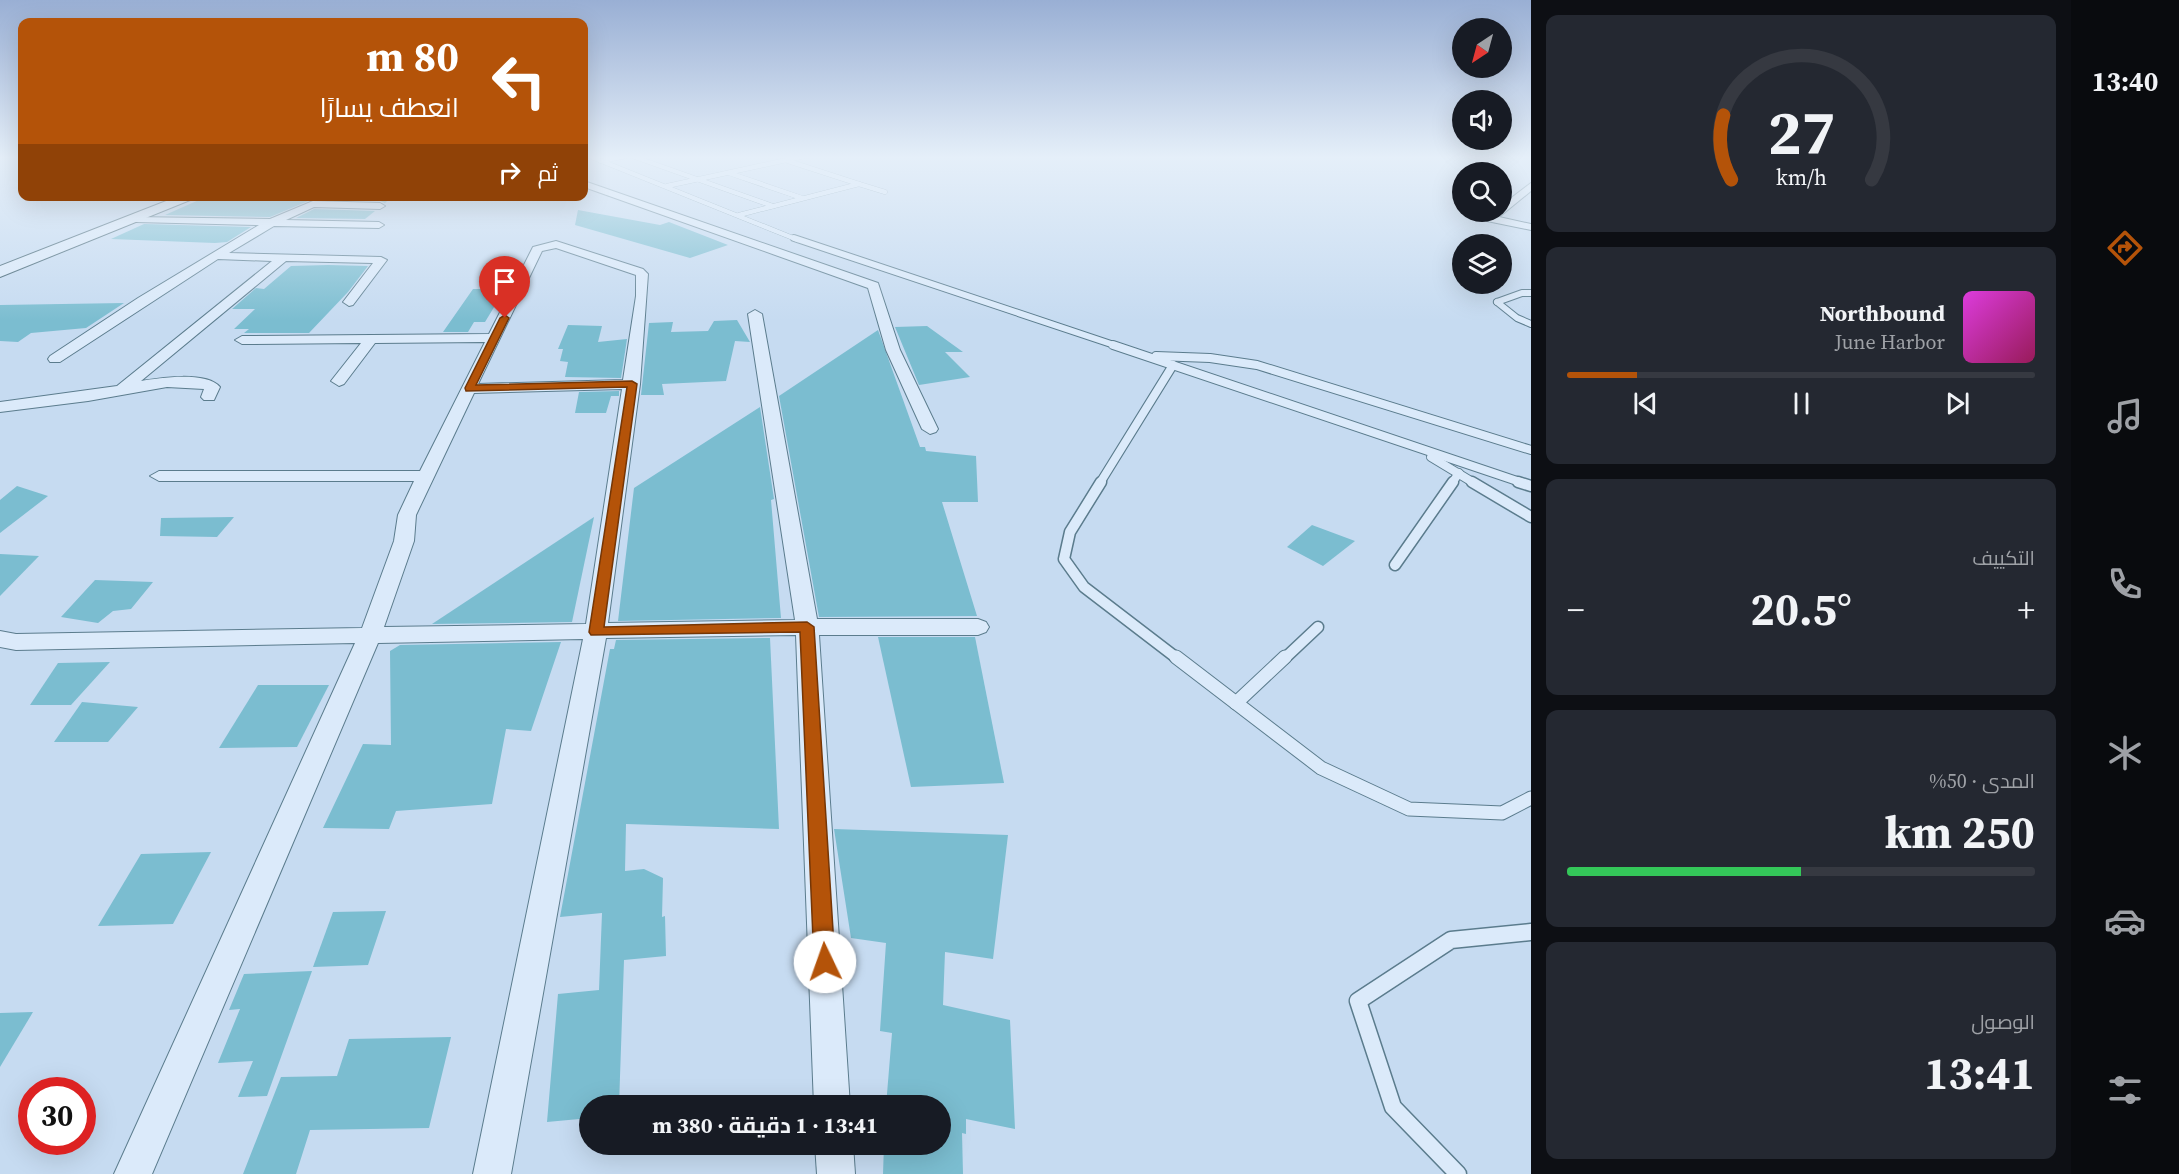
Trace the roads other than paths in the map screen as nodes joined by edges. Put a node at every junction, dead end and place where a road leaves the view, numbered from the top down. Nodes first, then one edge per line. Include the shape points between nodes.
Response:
1 (156, 211) edge
2 (298, 211) edge
3 (660, 211) edge
4 (728, 211) edge
5 (755, 211) edge
6 (739, 215) junction
7 (136, 219) junction
8 (272, 222) junction
9 (1506, 222) edge
10 (379, 225) dead end
11 (1531, 227) edge
12 (216, 256) junction
13 (284, 257) junction
14 (0, 272) edge
15 (1531, 293) edge
16 (350, 302) dead end
17 (755, 314) dead end
18 (1531, 324) edge
19 (372, 338) junction
20 (495, 338) junction
21 (242, 340) dead end
22 (1141, 355) junction
23 (55, 359) dead end
24 (1173, 365) junction
25 (339, 381) dead end
26 (632, 384) junction
27 (123, 388) junction
28 (470, 388) junction
29 (208, 397) dead end
30 (0, 407) edge
31 (930, 429) dead end
32 (1410, 445) junction
33 (1531, 450) edge
34 (1459, 472) junction
35 (159, 476) dead end
36 (426, 476) junction
37 (1531, 486) edge
38 (1531, 517) edge
39 (1395, 565) dead end
40 (807, 627) junction
41 (978, 627) dead end
42 (1318, 627) dead end
43 (596, 632) junction
44 (370, 636) junction
45 (5, 647) edge
46 (1236, 703) junction
47 (1531, 798) edge
48 (1531, 932) edge
49 (831, 1095) edge
50 (835, 1155) edge
51 (133, 1174) edge
52 (492, 1174) edge
53 (836, 1174) edge
54 (1458, 1174) edge

1 - 7 street
2 - 8 street
3 - 31 street via 874,286 894,350
4 - 6 lane
5 - 6 lane
6 - 22 lane via 762,228 823,250
7 - 8 street
7 - 14 street
8 - 10 street
8 - 12 street
9 - 11 street
12 - 13 street
12 - 23 street
13 - 16 street via 381,260
13 - 27 street
15 - 18 lane via 1497,302
17 - 40 street
19 - 20 street
19 - 21 street
19 - 25 street
20 - 26 street via 537,249 556,244 589,254 642,274
20 - 28 street
22 - 24 lane
22 - 33 lane via 1257,365
24 - 32 lane
24 - 46 lane via 1070,532 1064,559 1083,587
26 - 28 street
26 - 43 street
27 - 29 street via 202,383 212,387
27 - 30 street
28 - 36 street
32 - 34 lane
32 - 37 lane
34 - 38 lane
34 - 39 lane
35 - 36 street
36 - 44 street via 407,514 404,541
40 - 41 street
40 - 43 street
40 - 49 street
42 - 46 lane
43 - 44 street
43 - 52 street
44 - 45 street
44 - 51 street
46 - 47 lane via 1321,768 1409,809 1502,813
48 - 54 lane via 1451,940 1358,1001 1393,1107
50 - 53 street

